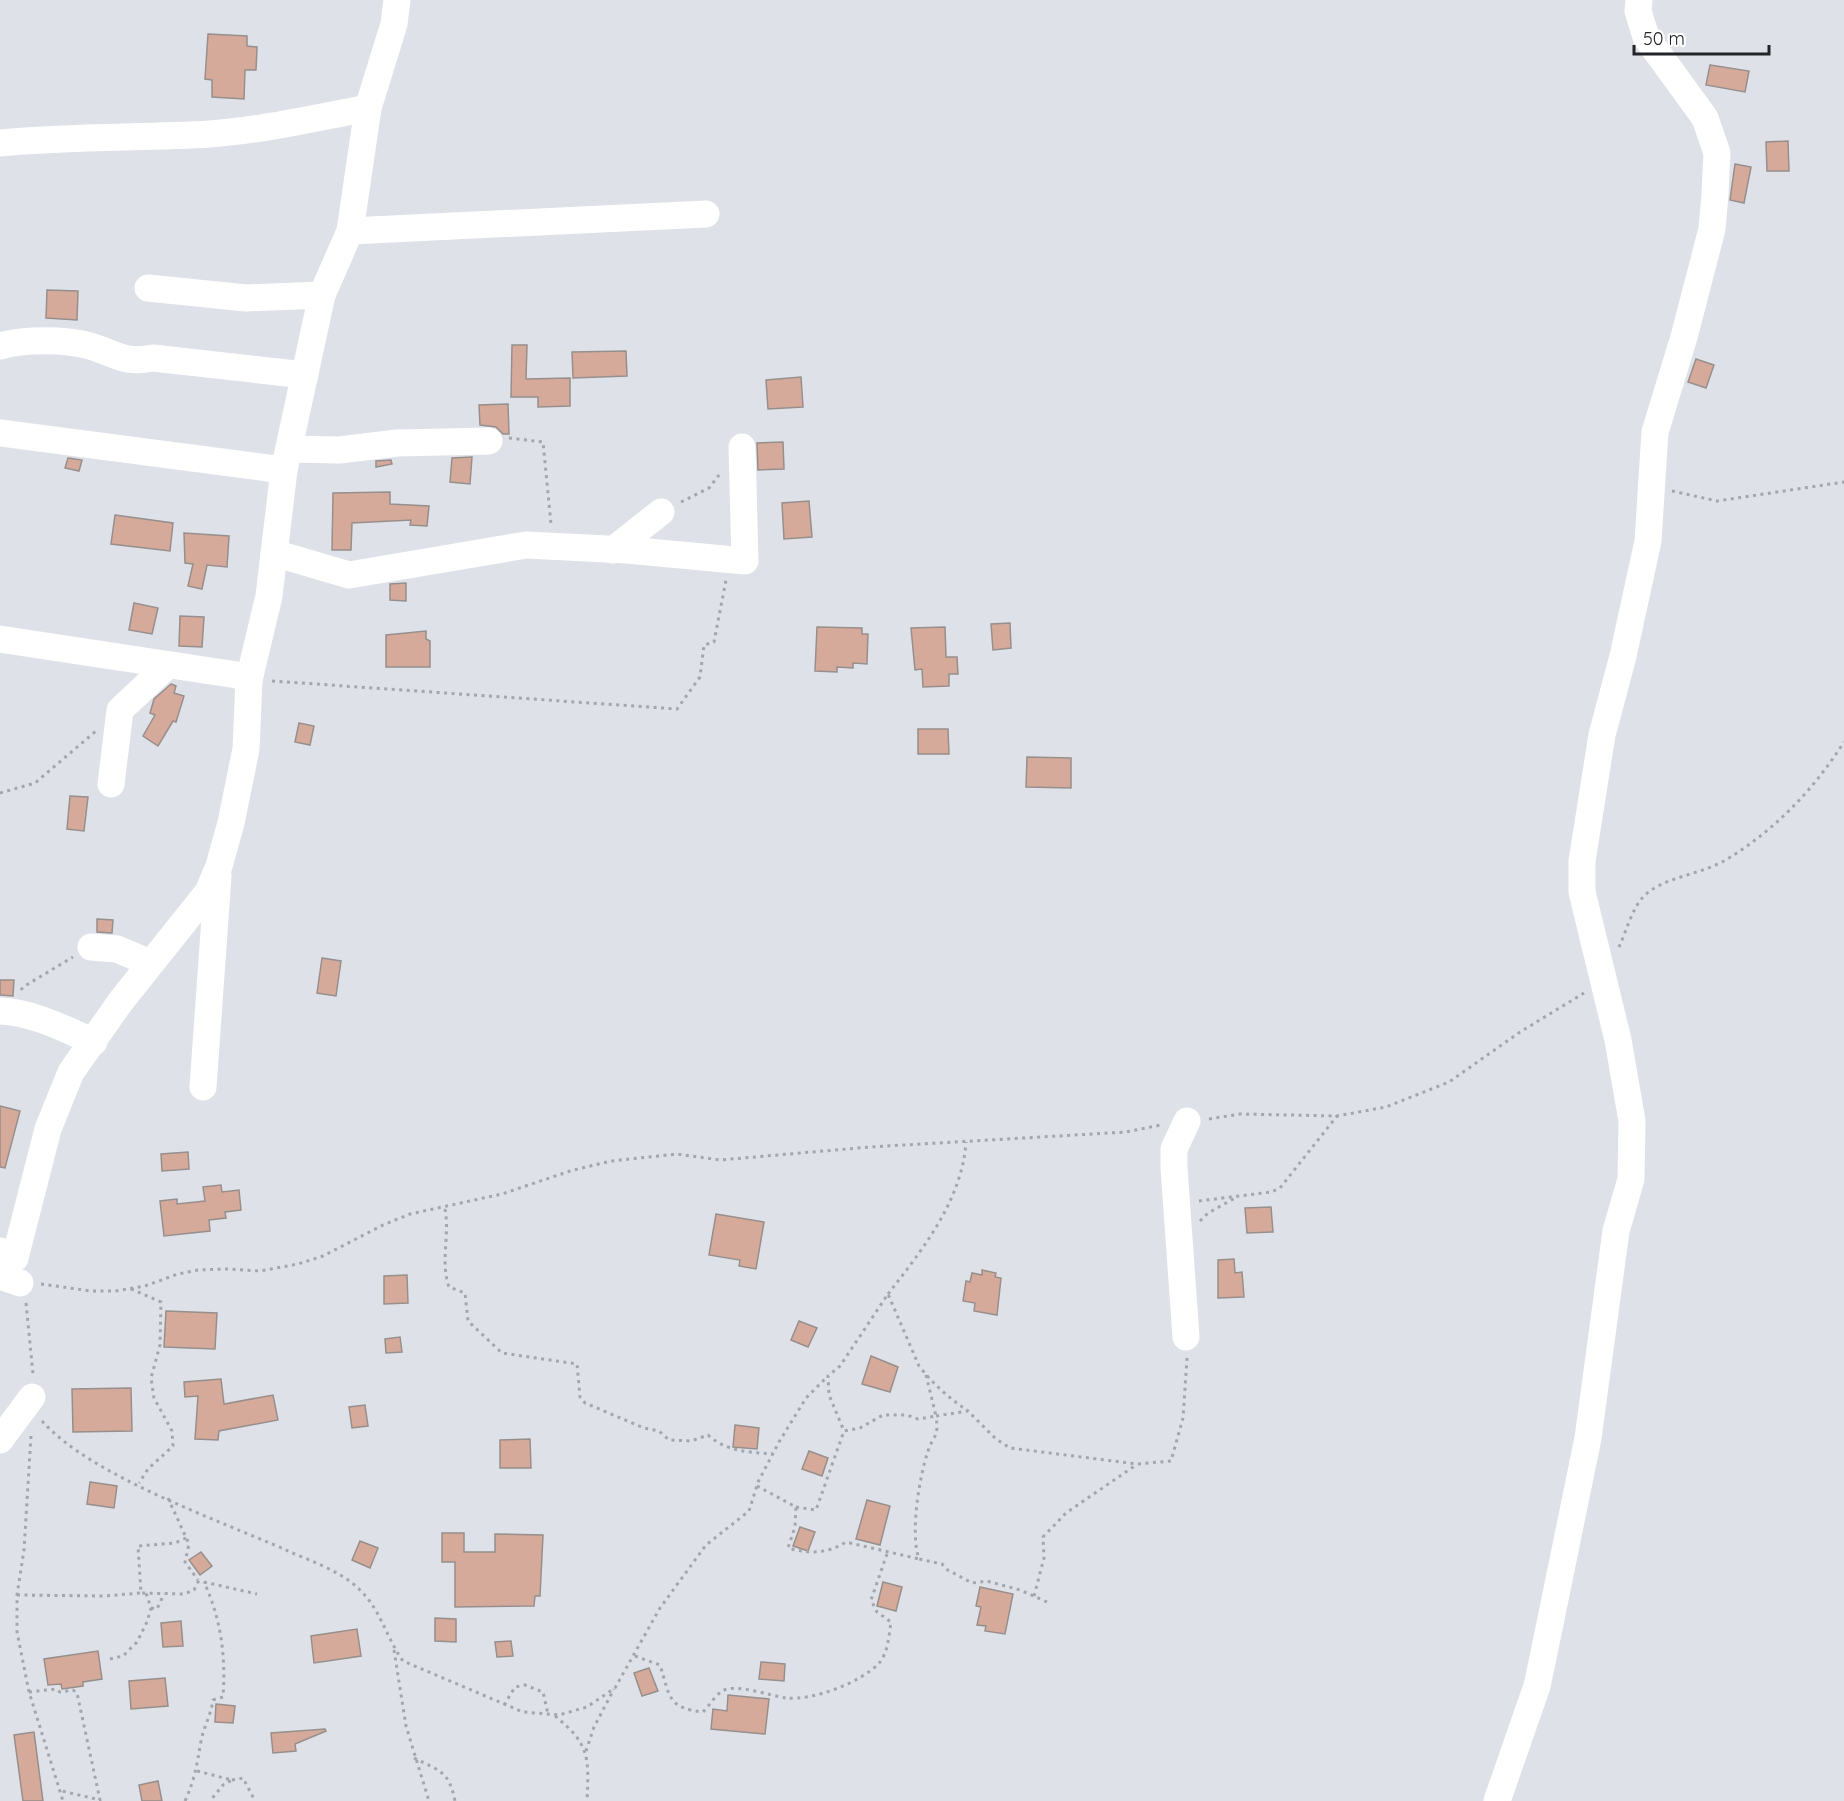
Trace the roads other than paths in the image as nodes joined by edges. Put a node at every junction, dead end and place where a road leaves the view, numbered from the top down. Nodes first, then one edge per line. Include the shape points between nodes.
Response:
1 (397, 0) edge
2 (1639, 0) edge
3 (368, 108) junction
4 (0, 143) edge
5 (706, 214) dead end
6 (350, 231) junction
7 (148, 288) dead end
8 (322, 296) junction
9 (0, 346) edge
10 (305, 375) junction
11 (0, 433) edge
12 (489, 441) road end
13 (742, 447) road end
14 (287, 460) junction
15 (661, 512) road end
16 (613, 550) junction
17 (274, 553) junction
18 (0, 639) edge
19 (168, 665) junction
20 (249, 680) junction
21 (111, 784) dead end
22 (219, 866) junction
23 (91, 947) road end
24 (150, 963) junction
25 (6, 1011) edge
26 (94, 1041) junction
27 (203, 1087) dead end
28 (1187, 1121) road end
29 (0, 1251) edge
30 (1186, 1337) road end
31 (32, 1397) road end
32 (0, 1440) edge
33 (1497, 1801) edge

1 - 3 street via 394,24
2 - 33 street via 1638,11 1646,37 1705,118 1717,153 1712,229 1655,432 1648,541 1602,735 1581,861 1582,892 1618,1040 1632,1121 1631,1179 1616,1231 1588,1438 1545,1648
3 - 4 street via 209,134
3 - 6 street
5 - 6 street
6 - 8 street
7 - 8 street via 246,298
8 - 10 street
9 - 10 street via 28,340 87,345 132,362 153,358
10 - 14 street
11 - 14 street
12 - 14 street via 397,443
13 - 16 street via 745,561
14 - 17 street
15 - 16 street
16 - 17 street via 526,545 349,575
17 - 20 street via 269,596
18 - 19 street
19 - 20 street
19 - 21 street via 120,710
20 - 22 street via 246,749
22 - 24 street via 208,892
22 - 27 street
23 - 24 street via 117,949
24 - 26 street
25 - 26 street
26 - 29 street via 71,1072 48,1129 15,1258
28 - 30 street via 1174,1149
31 - 32 street

